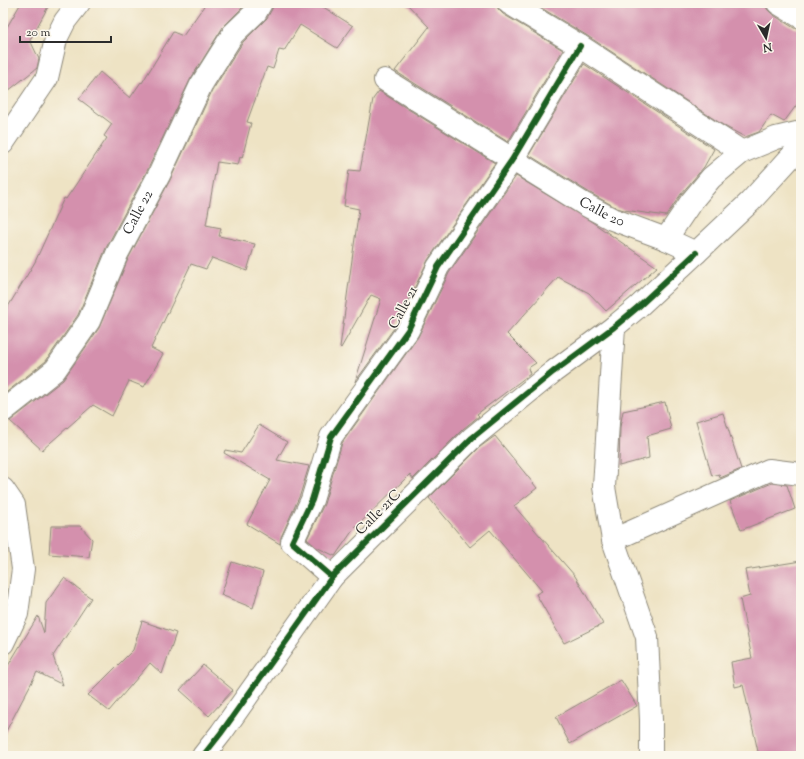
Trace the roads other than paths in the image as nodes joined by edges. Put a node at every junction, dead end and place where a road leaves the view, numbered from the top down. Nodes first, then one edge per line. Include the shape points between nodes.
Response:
1 (80, 3) edge
2 (261, 3) edge
3 (509, 3) edge
4 (778, 3) edge
5 (801, 17) edge
6 (580, 46) junction
7 (385, 80) dead end
8 (801, 132) edge
9 (3, 143) edge
10 (801, 146) edge
11 (742, 152) junction
12 (512, 160) junction
13 (666, 239) junction
14 (696, 253) junction
15 (614, 327) junction
16 (3, 412) edge
17 (801, 474) edge
18 (3, 489) edge
19 (613, 540) junction
20 (332, 577) junction
21 (3, 643) edge
22 (204, 756) edge
23 (651, 756) edge

1 - 9 street via 65,21 56,39 47,78
2 - 16 street, Calle 22 via 256,12 233,34 201,84 159,175 117,254 89,321 55,370
3 - 6 street
4 - 5 street
6 - 11 street
6 - 12 street, Calle 21
7 - 12 street, Calle 20
8 - 11 street via 776,138
10 - 14 street via 750,202
11 - 13 street via 711,178
12 - 13 street, Calle 20 via 612,219
12 - 20 street, Calle 21 via 438,267 408,330 331,437 312,500 292,542
13 - 14 street, Calle 20
14 - 15 street, Calle 21C
15 - 19 street via 604,486
15 - 20 street, Calle 21C via 553,372 472,438
17 - 19 street via 769,470
18 - 21 street via 14,504 23,570 17,614
19 - 23 street via 647,637
20 - 22 street, Calle 21C

